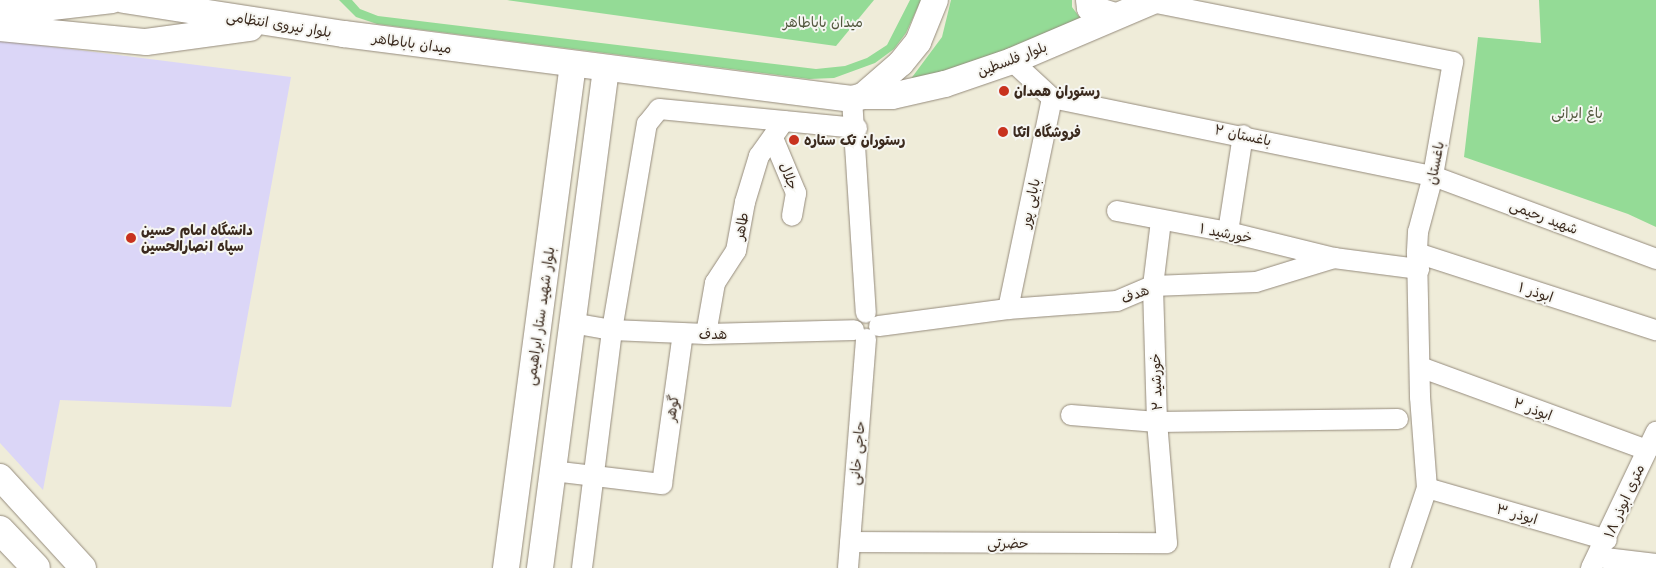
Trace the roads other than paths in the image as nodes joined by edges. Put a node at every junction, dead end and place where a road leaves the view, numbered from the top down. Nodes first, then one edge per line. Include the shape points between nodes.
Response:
1 (112, 0) edge
2 (124, 0) edge
3 (935, 0) edge
4 (1089, 0) edge
5 (1153, 1) edge
6 (0, 13) edge
7 (1114, 16) junction
8 (279, 24) junction
9 (0, 28) edge
10 (344, 34) joint
11 (1012, 62) junction
12 (573, 64) junction
13 (606, 68) junction
14 (858, 98) junction
15 (1052, 98) junction
16 (566, 114) junction
17 (599, 122) junction
18 (856, 128) junction
19 (778, 130) junction
20 (1243, 135) junction
21 (1433, 176) junction
22 (1118, 211) dead end
23 (792, 216) dead end
24 (1161, 221) junction
25 (1228, 232) junction
26 (1334, 258) junction
27 (1656, 259) edge
28 (1418, 261) junction
29 (1153, 286) junction
30 (1008, 309) junction
31 (572, 323) junction
32 (866, 327) junction
33 (612, 330) junction
34 (1656, 330) edge
35 (683, 333) junction
36 (706, 334) junction
37 (1420, 367) junction
38 (1071, 415) dead end
39 (1398, 419) dead end
40 (1157, 422) junction
41 (1651, 441) edge
42 (552, 471) junction
43 (594, 475) junction
44 (0, 477) edge
45 (1427, 488) junction
46 (0, 530) edge
47 (1607, 540) junction
48 (850, 542) junction
49 (1167, 543) joint
50 (1594, 563) edge
51 (1656, 564) edge
52 (36, 568) edge
53 (82, 568) edge
54 (506, 568) edge
55 (540, 568) edge
56 (582, 568) edge
57 (848, 568) edge
58 (1400, 568) edge

1 - 6 main road
2 - 8 main road, بلوار نیروی انتظامی
3 - 14 main road via 918,42 901,63
4 - 7 main road via 1090,8
5 - 7 main road, بلوار فلسطین
5 - 21 street, باغستان via 1453,62
7 - 11 main road, بلوار فلسطین
8 - 9 main road via 146,42
8 - 10 main road, بلوار نیروی انتظامی
10 - 12 main road, میدان باباطاهر
11 - 14 main road, بلوار فلسطین via 926,90
11 - 15 street
12 - 13 main road, میدان باباطاهر
12 - 16 main road, بلوار شهید ستار ابراهیمی
13 - 14 main road, میدان باباطاهر
13 - 17 main road
14 - 18 street, حاجی خانی
15 - 20 street, باغستان ۲
15 - 30 street, بابایی پور
16 - 17 main road via 576,106 584,106 596,113
16 - 54 main road, بلوار شهید ستار ابراهیمی
17 - 31 main road
18 - 19 street
18 - 32 street, حاجی خانی
19 - 23 street, جلال via 796,193
19 - 33 street via 659,108 647,124
19 - 36 street, طاهر via 759,156 745,202 736,251 715,283
20 - 21 street, باغستان ۲
20 - 25 street
21 - 27 street, شهید رحیمی
21 - 28 street, باغستان via 1418,232
22 - 24 street, خورشید ۱
24 - 25 street, خورشید ۱
24 - 29 street, خورشید ۲
25 - 26 street, خورشید ۱
26 - 28 street, هدف
26 - 29 street, هدف via 1256,282
28 - 34 street, ابوذر ۱
28 - 37 street, باغستان
29 - 30 street, هدف via 1117,302
29 - 40 street, خورشید ۲
30 - 32 street, هدف
31 - 33 street, هدف
31 - 42 main road
32 - 36 street, هدف
32 - 48 street, حاجی خانی
33 - 35 street, هدف
33 - 43 street
35 - 36 street, هدف
35 - 43 street, گوهر via 662,484
37 - 41 street, ابوذر ۲
37 - 45 street, باغستان
38 - 40 street
39 - 40 street
40 - 49 street, خورشید ۲
41 - 47 street, ۱۸ متری ابوذر
42 - 43 street
42 - 55 main road
43 - 56 street
44 - 53 main road
45 - 47 street, ابوذر ۳
45 - 58 street, باغستان
46 - 52 highway
47 - 50 street, ۱۸ متری ابوذر
48 - 49 street, حضرتی
48 - 57 street, حاجی خانی
50 - 51 street

